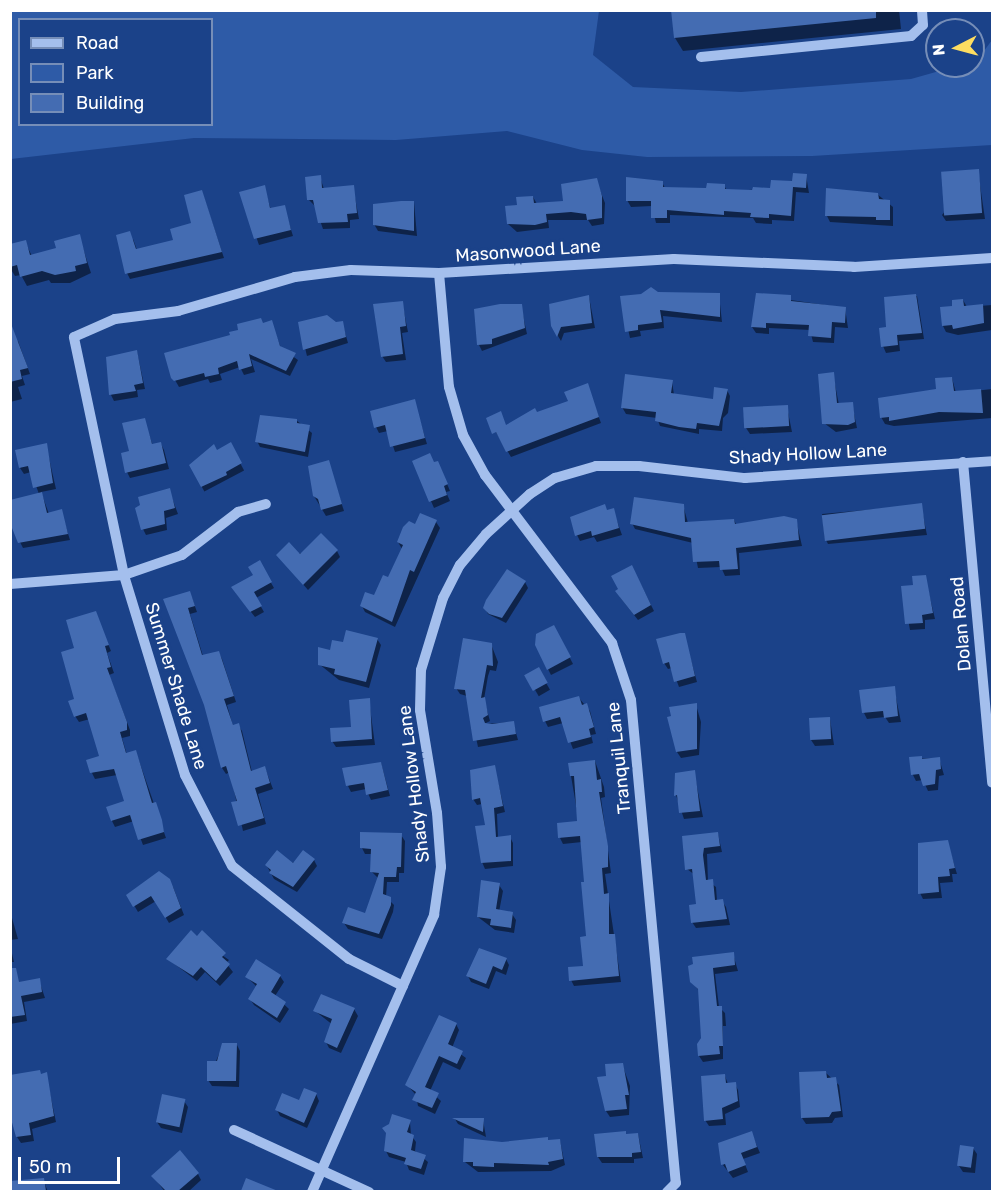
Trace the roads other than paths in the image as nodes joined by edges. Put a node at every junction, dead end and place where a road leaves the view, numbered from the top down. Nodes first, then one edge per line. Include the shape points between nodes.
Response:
1 (922, 10) edge
2 (701, 57) dead end
3 (993, 258) edge
4 (439, 273) junction
5 (74, 337) joint
6 (993, 461) edge
7 (963, 462) junction
8 (266, 504) dead end
9 (511, 512) junction
10 (124, 575) junction
11 (10, 584) edge
12 (993, 783) edge
13 (403, 986) junction
14 (234, 1130) dead end
15 (322, 1170) junction
16 (312, 1191) edge
17 (369, 1191) edge
18 (667, 1191) edge

1 - 2 street via 923,25 911,36
3 - 4 street, Masonwood Lane via 855,267 674,259
4 - 5 street, Masonwood Lane via 351,270 295,277 178,311 115,320
4 - 9 street, Tranquil Lane via 449,387 463,435
5 - 10 street, Summer Shade Lane
6 - 7 street, Shady Hollow Lane
7 - 9 street, Shady Hollow Lane via 745,478 639,466 596,466 555,478
7 - 12 street, Dolan Road
8 - 10 street via 238,512 182,555
9 - 13 street, Shady Hollow Lane via 460,565 436,615 421,670 420,710 437,813 441,867 434,915
9 - 18 street, Tranquil Lane via 612,643 631,700 676,1182
10 - 11 street
10 - 13 street, Summer Shade Lane via 185,775 232,866 349,959
13 - 15 street, Shady Hollow Lane
14 - 15 street
15 - 16 street, Shady Hollow Lane
15 - 17 street

